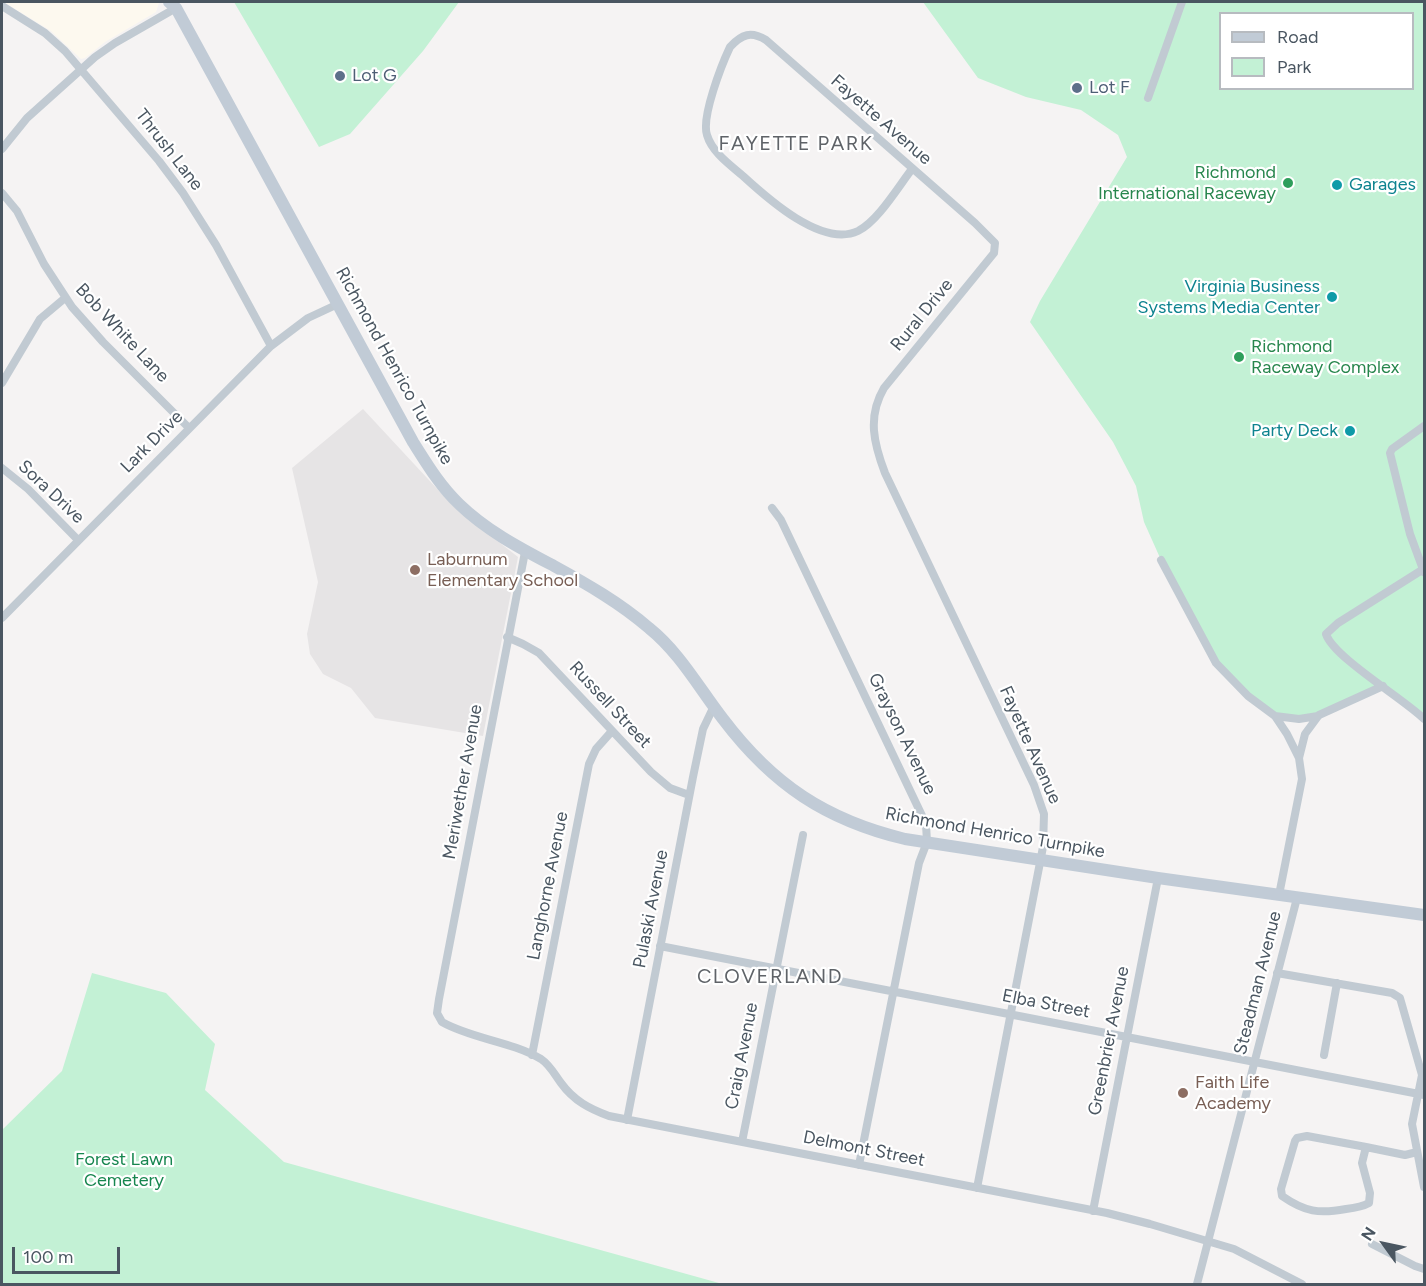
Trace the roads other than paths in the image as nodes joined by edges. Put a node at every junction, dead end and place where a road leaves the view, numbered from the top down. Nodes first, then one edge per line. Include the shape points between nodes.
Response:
1 (1182, 2) edge
2 (173, 4) edge
3 (2, 6) edge
4 (81, 69) junction
5 (1148, 98) dead end
6 (2, 149) edge
7 (912, 169) junction
8 (2, 193) edge
9 (996, 246) joint
10 (65, 298) junction
11 (338, 304) junction
12 (271, 346) junction
13 (2, 383) edge
14 (876, 405) joint
15 (1425, 426) edge
16 (189, 428) junction
17 (2, 468) edge
18 (772, 508) dead end
19 (78, 540) junction
20 (525, 552) junction
21 (1161, 560) dead end
22 (1424, 571) edge
23 (2, 618) edge
24 (507, 637) junction
25 (1383, 686) junction
26 (714, 706) junction
27 (1318, 716) junction
28 (1275, 717) junction
29 (1425, 718) edge
30 (612, 730) junction
31 (1299, 758) junction
32 (689, 795) junction
33 (803, 835) dead end
34 (927, 842) junction
35 (1040, 860) junction
36 (1158, 878) junction
37 (1279, 895) junction
38 (1297, 898) junction
39 (1425, 915) edge
40 (660, 946) junction
41 (777, 968) junction
42 (1277, 973) junction
43 (1337, 983) junction
44 (893, 991) junction
45 (1010, 1013) junction
46 (439, 1018) joint
47 (1127, 1037) junction
48 (1324, 1054) dead end
49 (532, 1055) junction
50 (1255, 1061) junction
51 (1422, 1094) edge
52 (627, 1119) junction
53 (742, 1142) junction
54 (1366, 1148) junction
55 (1417, 1152) junction
56 (859, 1165) junction
57 (1425, 1187) edge
58 (977, 1188) junction
59 (1093, 1211) junction
60 (1208, 1242) junction
61 (1372, 1244) dead end
62 (1425, 1269) edge
63 (1197, 1284) edge
64 (1302, 1284) edge

1 - 5 street
2 - 4 street
2 - 11 main road, Richmond Henrico Turnpike
3 - 4 street, Thrush Lane via 45,33
4 - 6 street via 27,118
4 - 12 street, Thrush Lane via 183,193
7 - 7 street, Fayette Avenue via 870,223 852,233 824,230 783,211 723,158 706,134 711,99 728,50 742,35 754,34 766,40
7 - 9 street, Fayette Avenue
8 - 10 street, Bob White Lane via 17,211
9 - 14 street, Rural Drive via 888,383
10 - 13 street via 40,319
10 - 16 street, Bob White Lane
11 - 12 street, Lark Drive via 308,318
11 - 20 main road, Richmond Henrico Turnpike via 434,475 472,515
12 - 16 street, Lark Drive
14 - 35 street, Fayette Avenue via 874,439 885,473 1043,809
15 - 22 street via 1390,453 1410,534
16 - 19 street, Lark Drive
17 - 19 street, Sora Drive
18 - 34 street, Grayson Avenue via 926,824
19 - 23 street, Lark Drive
20 - 24 street, Meriwether Avenue
20 - 26 main road, Richmond Henrico Turnpike via 595,590 651,629 679,658
21 - 28 street via 1216,663
22 - 25 street via 1326,634 1337,649
24 - 30 street, Russell Street via 539,653
24 - 46 street, Meriwether Avenue via 439,999
25 - 27 street
25 - 29 street
26 - 32 street, Pulaski Avenue via 703,729
26 - 34 main road, Richmond Henrico Turnpike via 763,765 817,806 864,828
27 - 28 street
27 - 31 street via 1305,734
28 - 31 street
30 - 32 street, Russell Street via 663,784
30 - 49 street, Langhorne Avenue via 589,764
31 - 37 street via 1302,779
32 - 40 street, Pulaski Avenue
33 - 41 street, Craig Avenue
34 - 35 main road, Richmond Henrico Turnpike
34 - 44 street via 919,863
35 - 36 main road, Richmond Henrico Turnpike
35 - 45 street, Fayette Avenue
36 - 37 main road, Richmond Henrico Turnpike
36 - 47 street, Greenbrier Avenue
37 - 38 main road, Richmond Henrico Turnpike
38 - 39 main road, Richmond Henrico Turnpike
38 - 42 street, Steadman Avenue
40 - 41 street, Elba Street
40 - 52 street, Pulaski Avenue
41 - 44 street, Elba Street
41 - 53 street, Craig Avenue
42 - 43 street
42 - 50 street, Steadman Avenue
43 - 48 street
43 - 51 street via 1392,993 1400,998 1422,1076
44 - 45 street, Elba Street
44 - 56 street
45 - 47 street, Elba Street
45 - 58 street, Fayette Avenue
46 - 49 street, Delmont Street via 447,1025
47 - 50 street, Elba Street
47 - 59 street, Greenbrier Avenue
49 - 52 street, Delmont Street via 546,1063 567,1091 586,1107
50 - 51 street, Elba Street
50 - 60 street, Steadman Avenue
51 - 55 street via 1412,1124
52 - 53 street, Delmont Street
53 - 56 street, Delmont Street
54 - 54 street via 1307,1136 1297,1138 1282,1196 1317,1212 1370,1203 1362,1163
54 - 55 street via 1405,1155
55 - 57 street
56 - 58 street, Delmont Street
58 - 59 street, Delmont Street
59 - 60 street, Delmont Street
60 - 63 street, Steadman Avenue
60 - 64 street, Delmont Street via 1243,1253
61 - 62 street

